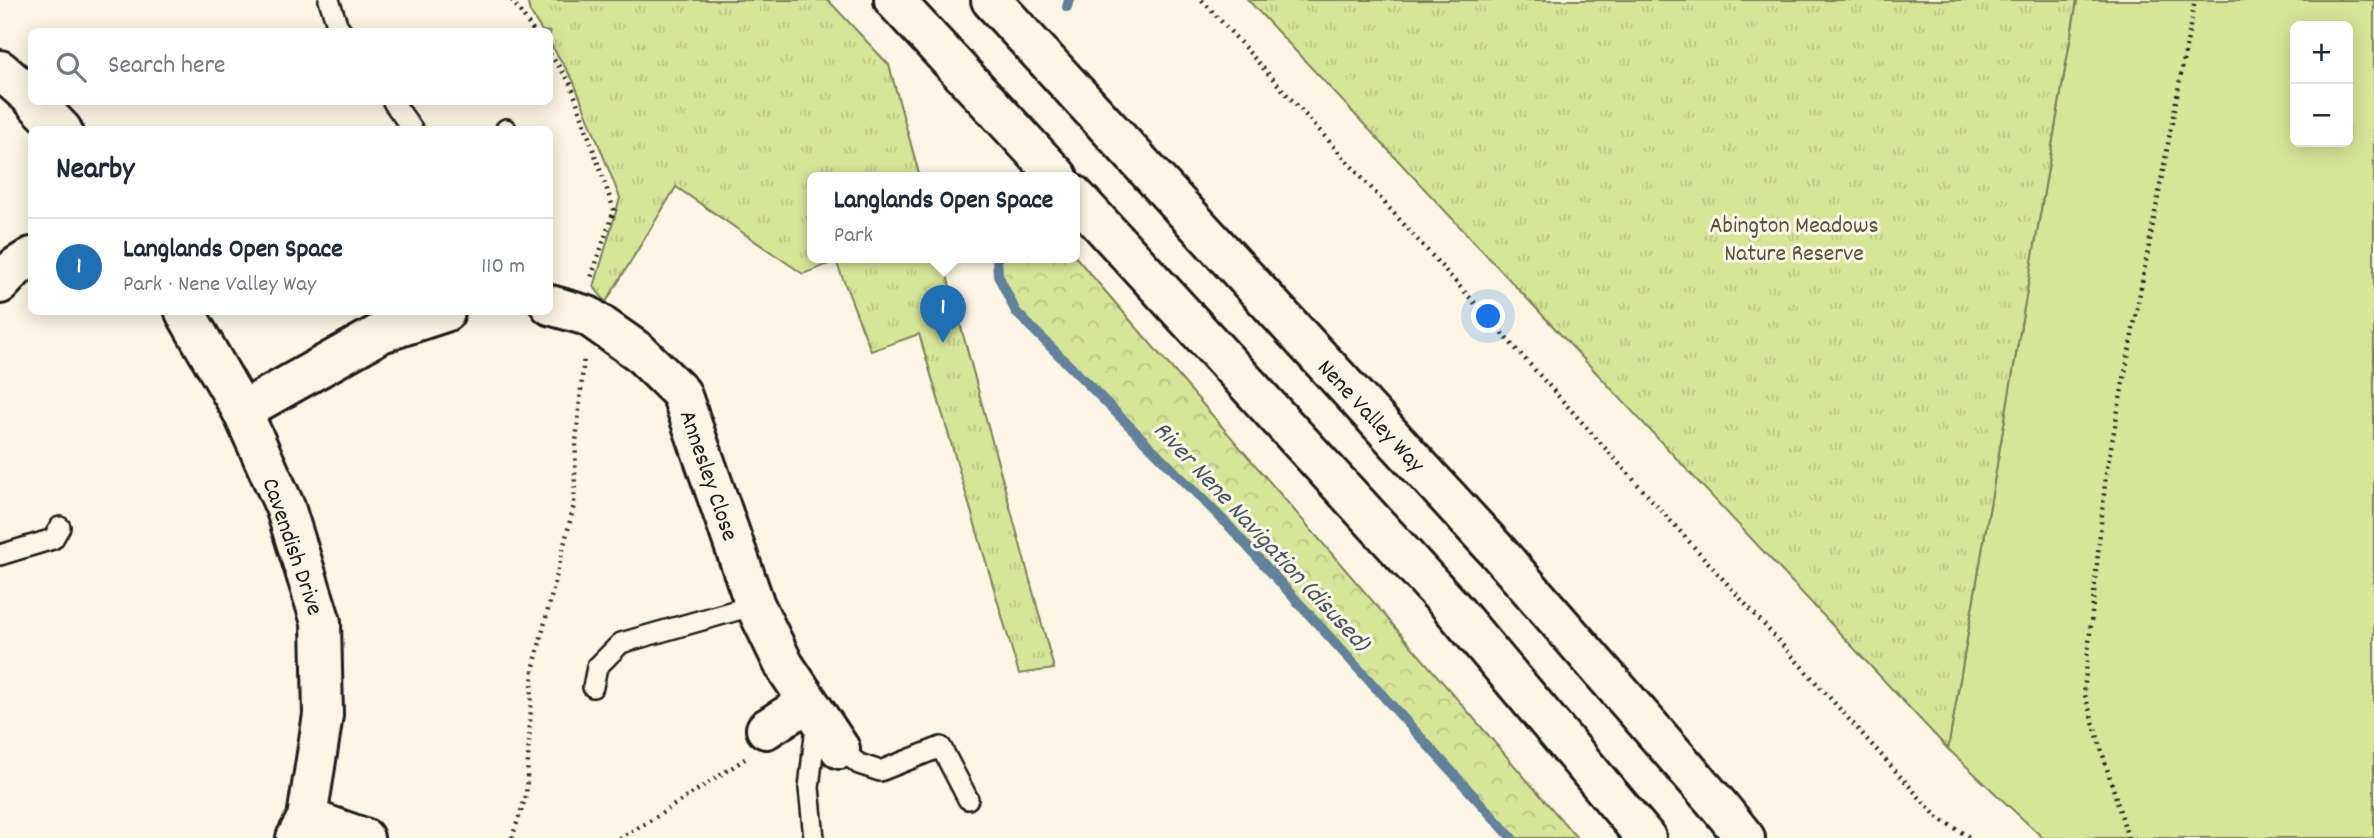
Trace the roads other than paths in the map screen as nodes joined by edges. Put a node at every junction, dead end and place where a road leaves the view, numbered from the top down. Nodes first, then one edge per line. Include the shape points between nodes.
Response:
1 (329, 0) edge
2 (894, 0) edge
3 (991, 0) edge
4 (340, 28) edge
5 (0, 70) edge
6 (28, 95) edge
7 (38, 105) edge
8 (395, 105) edge
9 (58, 126) edge
10 (410, 126) edge
11 (1053, 172) edge
12 (1080, 202) edge
13 (28, 260) edge
14 (0, 284) edge
15 (553, 307) edge
16 (188, 315) edge
17 (436, 315) edge
18 (242, 411) junction
19 (60, 527) dead end
20 (0, 555) edge
21 (755, 605) junction
22 (593, 687) dead end
23 (813, 708) junction
24 (766, 729) road end
25 (840, 749) joint
26 (968, 799) dead end
27 (302, 828) edge
28 (364, 838) edge
29 (814, 838) edge
30 (1646, 838) edge
31 (1745, 838) edge

1 - 4 lane
2 - 11 main road
3 - 31 main road, Nene Valley Way via 1497,551
5 - 6 main road
7 - 9 main road
8 - 10 lane
12 - 30 main road via 1450,605
13 - 14 main road
15 - 21 main road, Annesley Close via 588,316 639,352 681,393
16 - 18 main road, Cavendish Drive
17 - 18 main road via 381,333
18 - 27 main road, Cavendish Drive via 285,507 321,622 323,715
19 - 20 lane via 53,539
21 - 22 lane via 621,643 597,667
21 - 23 main road, Annesley Close via 784,666
23 - 24 main road
23 - 25 main road, Annesley Close
23 - 29 lane via 808,788
25 - 26 lane via 859,764 880,771 941,747
27 - 28 main road

